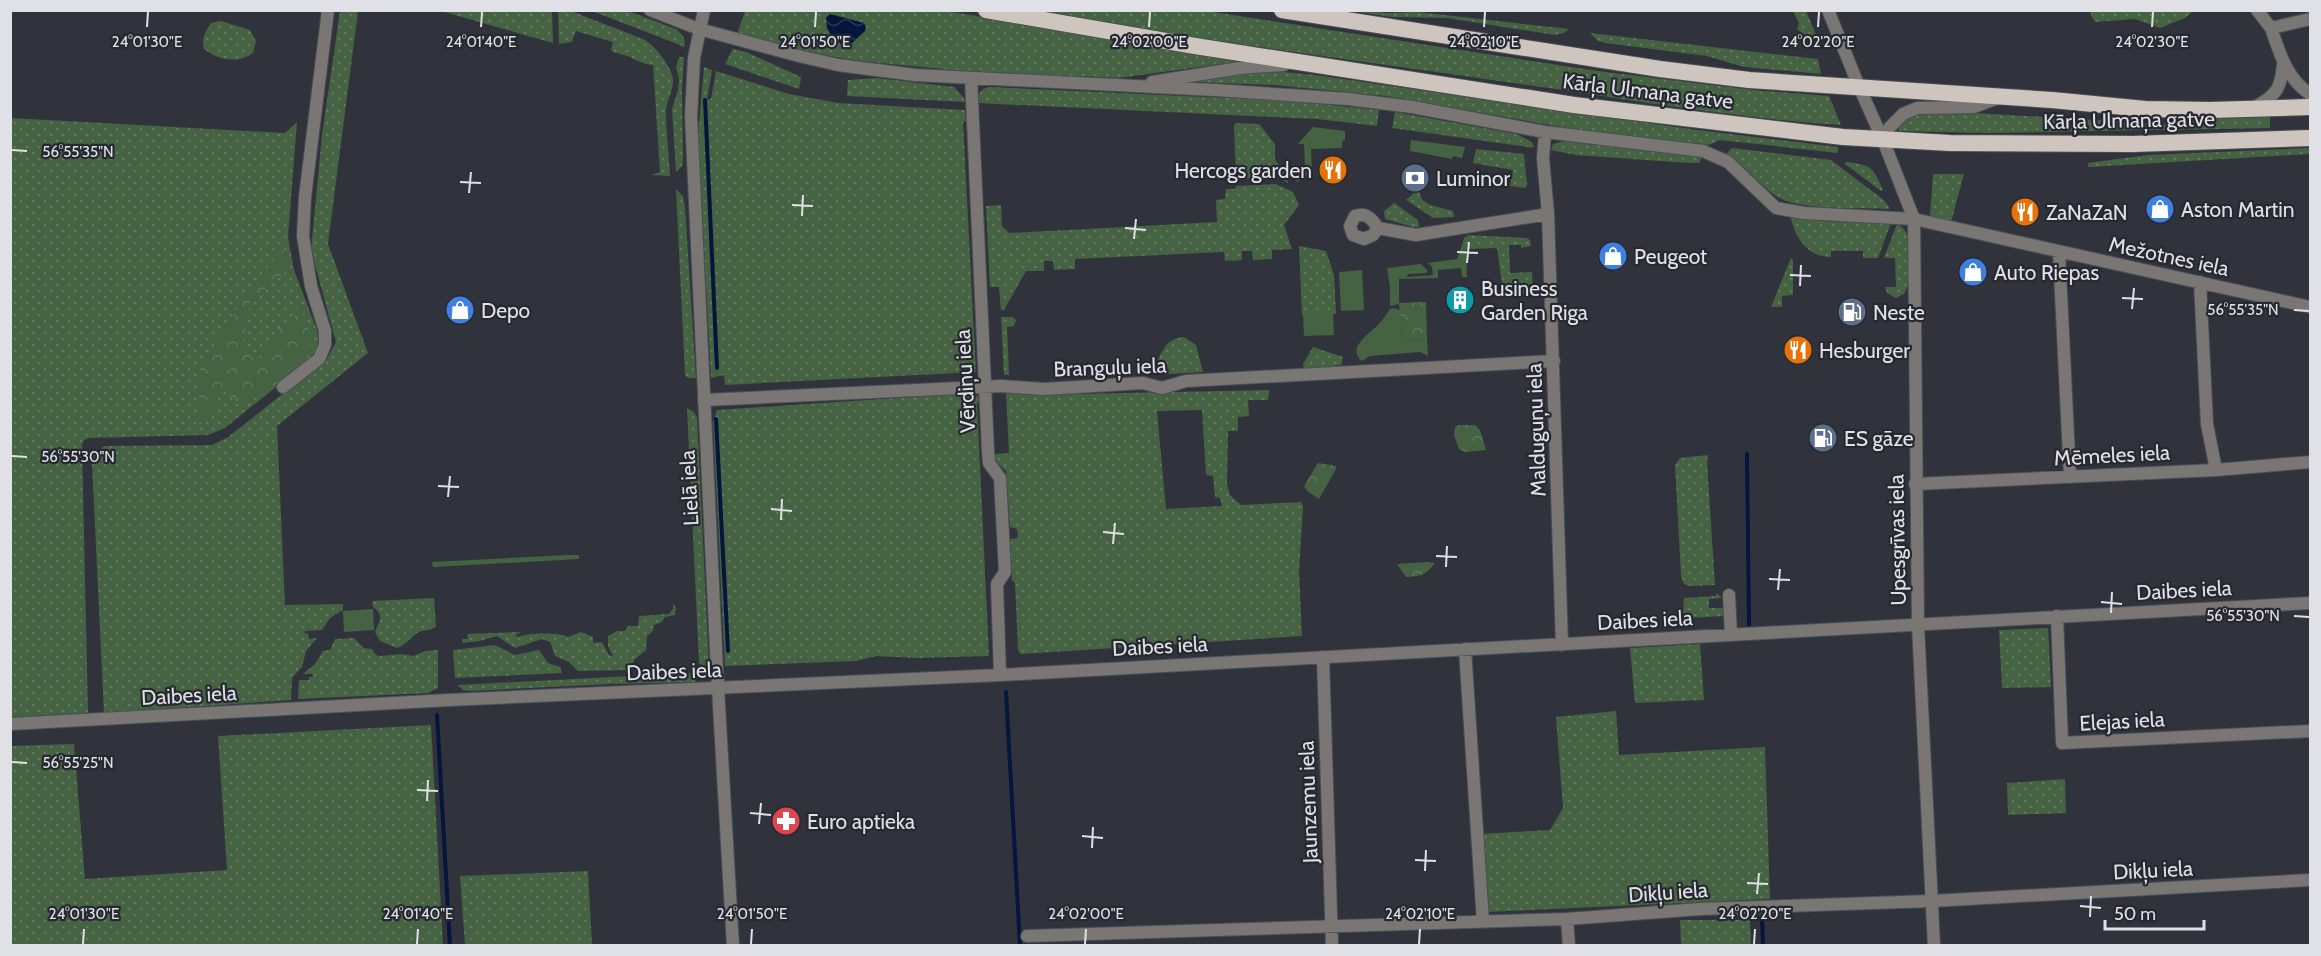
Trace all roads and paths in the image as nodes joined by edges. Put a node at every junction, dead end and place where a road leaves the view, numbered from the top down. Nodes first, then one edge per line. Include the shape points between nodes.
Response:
1 (328, 10) edge
2 (650, 10) edge
3 (704, 10) edge
4 (986, 10) edge
5 (1282, 10) edge
6 (1828, 10) edge
7 (2257, 10) edge
8 (2310, 19) edge
9 (2271, 28) junction
10 (699, 29) junction
11 (1305, 63) junction
12 (2283, 64) junction
13 (971, 78) junction
14 (1125, 86) junction
15 (1860, 89) junction
16 (2310, 94) edge
17 (2000, 98) junction
18 (2310, 107) edge
19 (2252, 109) junction
20 (1545, 132) junction
21 (2310, 138) edge
22 (1884, 140) junction
23 (1548, 214) junction
24 (1914, 219) junction
25 (1378, 228) dead end
26 (2059, 252) junction
27 (2200, 282) junction
28 (2310, 307) edge
29 (1554, 361) junction
30 (283, 387) dead end
31 (985, 387) junction
32 (704, 400) junction
33 (2310, 462) edge
34 (2216, 470) junction
35 (2070, 477) junction
36 (1915, 483) junction
37 (1729, 595) dead end
38 (2310, 603) edge
39 (2057, 616) junction
40 (1918, 625) junction
41 (1731, 635) junction
42 (1562, 645) junction
43 (1465, 649) junction
44 (1323, 657) junction
45 (1000, 675) junction
46 (718, 688) junction
47 (10, 724) edge
48 (2310, 731) edge
49 (2310, 880) edge
50 (1932, 902) junction
51 (1568, 919) junction
52 (1483, 922) junction
53 (1330, 925) junction
54 (1027, 936) dead end
55 (733, 945) edge
56 (1332, 945) edge
57 (1569, 945) edge
58 (1934, 945) edge

1 - 30 street via 303,236 310,286 325,331 325,345 319,359
2 - 10 street
3 - 10 street, Lielā iela
4 - 11 highway, Kārļa Ulmaņa gatve
5 - 15 highway, Kārļa Ulmaņa gatve via 1660,69
6 - 15 street, Upesgrīvas iela
7 - 9 street
8 - 9 street
9 - 12 street
10 - 13 street via 838,64
10 - 32 street, Lielā iela via 691,80 691,116
11 - 14 street via 1240,68
11 - 22 highway, Kārļa Ulmaņa gatve via 1574,105
12 - 16 street
12 - 19 street via 2275,93
13 - 14 street
13 - 31 street, Vērdiņu iela
14 - 20 street, Mežotnes iela via 1348,99
15 - 17 highway, Kārļa Ulmaņa gatve
15 - 22 street, Upesgrīvas iela
17 - 19 highway, Kārļa Ulmaņa gatve via 2145,109
17 - 22 street via 1974,107 1917,108 1902,114
18 - 19 highway, Kārļa Ulmaņa gatve
20 - 23 street, Malduguņu iela
20 - 24 street, Mežotnes iela via 1712,153 1728,162 1776,208
21 - 22 highway, Kārļa Ulmaņa gatve via 2133,144
22 - 24 street, Upesgrīvas iela
23 - 25 street via 1416,235
23 - 29 street, Malduguņu iela
24 - 26 street, Mežotnes iela
24 - 36 street, Upesgrīvas iela
26 - 27 street, Mežotnes iela
26 - 35 street
27 - 28 street, Mežotnes iela
27 - 34 street via 2207,424
29 - 31 street, Branguļu iela via 1186,381 1162,388 1143,383 1044,389
29 - 42 street, Malduguņu iela
31 - 32 street, Branguļu iela
31 - 45 street, Vērdiņu iela via 989,463 1000,478 1004,552 1005,572 997,584
32 - 46 street, Lielā iela
33 - 34 street, Mēmeles iela
34 - 35 street, Mēmeles iela
35 - 36 street, Mēmeles iela
36 - 40 street, Upesgrīvas iela
37 - 41 street
38 - 39 street, Daibes iela
39 - 40 street, Daibes iela
39 - 48 street, Elejas iela via 2062,743
40 - 41 street, Daibes iela
40 - 50 street, Upesgrīvas iela
41 - 42 street, Daibes iela
42 - 43 street, Daibes iela
43 - 44 street, Daibes iela
43 - 52 street
44 - 45 street, Daibes iela
44 - 53 street, Jaunzemu iela
45 - 46 street, Daibes iela
46 - 47 street, Daibes iela
46 - 55 street, Lielā iela
49 - 50 street, Dikļu iela
50 - 51 street, Dikļu iela via 1700,909
50 - 58 street, Upesgrīvas iela
51 - 52 street, Dikļu iela
51 - 57 street
52 - 53 street, Dikļu iela
53 - 54 street, Dikļu iela
53 - 56 street, Jaunzemu iela

